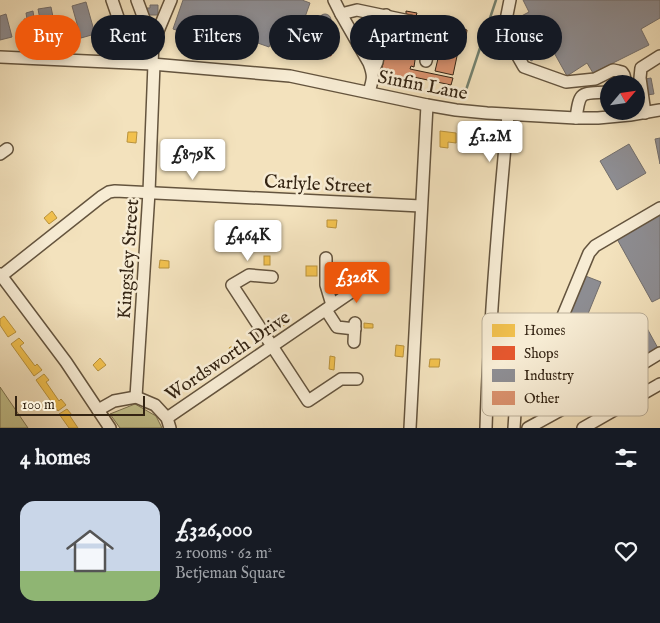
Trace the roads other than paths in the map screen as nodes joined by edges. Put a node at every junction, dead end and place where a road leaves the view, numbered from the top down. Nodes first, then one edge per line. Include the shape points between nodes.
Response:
1 (112, 0) edge
2 (137, 0) edge
3 (171, 0) edge
4 (334, 0) edge
5 (510, 0) edge
6 (341, 14) junction
7 (118, 15) edge
8 (143, 15) edge
9 (165, 15) edge
10 (386, 15) edge
11 (660, 56) edge
12 (0, 57) edge
13 (153, 60) edge
14 (377, 60) edge
15 (153, 64) junction
16 (373, 71) junction
17 (603, 75) edge
18 (624, 75) edge
19 (640, 75) edge
20 (600, 76) edge
21 (369, 92) junction
22 (600, 93) edge
23 (427, 105) junction
24 (660, 110) edge
25 (645, 113) edge
26 (508, 115) junction
27 (576, 118) junction
28 (600, 118) edge
29 (149, 192) junction
30 (421, 206) junction
31 (660, 208) edge
32 (326, 258) dead end
33 (0, 276) edge
34 (272, 277) dead end
35 (366, 282) dead end
36 (329, 307) junction
37 (492, 313) edge
38 (564, 313) edge
39 (354, 342) dead end
40 (272, 346) junction
41 (660, 353) edge
42 (648, 360) edge
43 (357, 379) dead end
44 (660, 384) edge
45 (648, 391) edge
46 (136, 397) junction
47 (98, 410) junction
48 (550, 416) edge
49 (604, 416) edge
50 (168, 423) edge
51 (110, 428) edge
52 (410, 428) edge
53 (528, 428) edge
54 (583, 428) edge

1 - 7 street
2 - 8 street
3 - 9 street
4 - 6 street
5 - 20 street via 504,30 524,67 566,82
6 - 10 street via 358,10
6 - 16 street
11 - 19 street via 641,68
12 - 15 street, Sinfin Lane
13 - 15 street, Kingsley Street
14 - 16 street
15 - 21 street, Sinfin Lane via 290,76
15 - 29 street, Kingsley Street
16 - 21 street
17 - 18 street via 613,70
21 - 23 street, Sinfin Lane
22 - 27 street via 580,98
23 - 26 street, Sinfin Lane
23 - 30 street
24 - 25 street, Sinfin Lane
26 - 27 street, Sinfin Lane
26 - 37 street
27 - 28 street, Sinfin Lane
29 - 30 street, Carlyle Street
29 - 33 street, Carlyle Street via 109,192
29 - 46 street, Kingsley Street
30 - 52 street
31 - 38 street via 588,253
32 - 36 street
33 - 47 street via 66,362
34 - 40 street via 249,275 232,285
35 - 36 street, Wordsworth Drive
36 - 39 street via 337,327 355,325
36 - 40 street, Wordsworth Drive
40 - 43 street via 308,401 341,379
40 - 50 street, Wordsworth Drive
41 - 42 street
44 - 45 street
46 - 47 street via 114,401
46 - 50 street via 155,405
47 - 51 street
48 - 53 street
49 - 54 street

